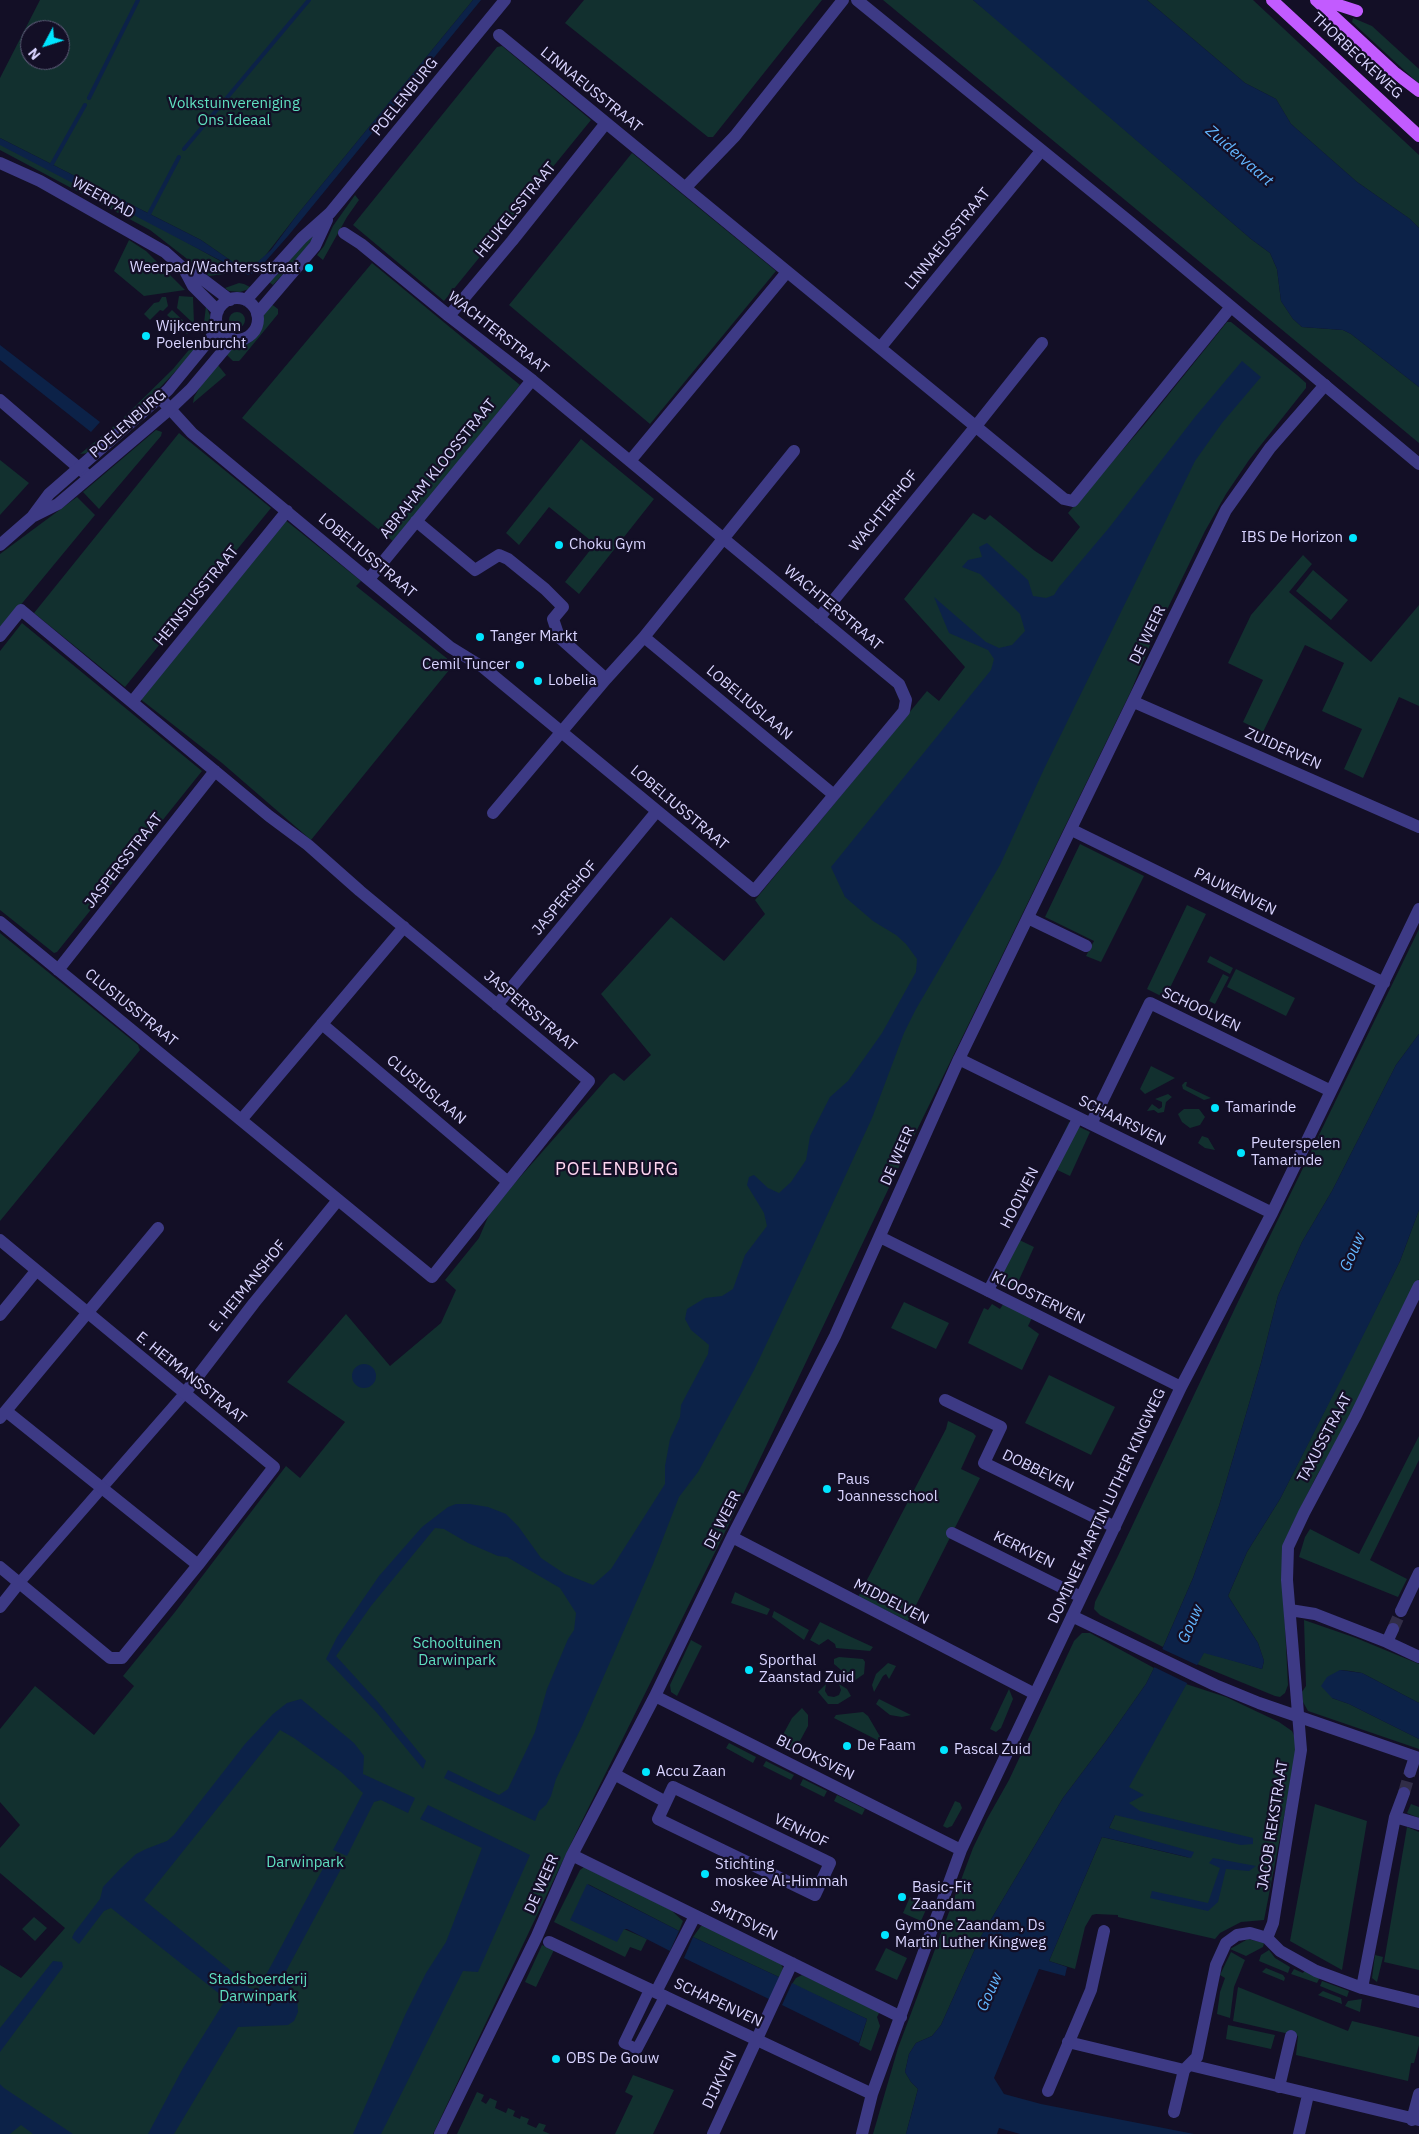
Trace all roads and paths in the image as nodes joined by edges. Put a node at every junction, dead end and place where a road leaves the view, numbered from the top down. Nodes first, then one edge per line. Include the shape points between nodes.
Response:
1 (505, 0) edge
2 (843, 0) edge
3 (857, 0) edge
4 (1272, 0) edge
5 (1316, 0) edge
6 (1323, 0) edge
7 (1357, 11) dead end
8 (499, 35) dead end
9 (1419, 92) edge
10 (606, 123) junction
11 (1419, 136) edge
12 (1041, 151) junction
13 (0, 163) edge
14 (685, 188) junction
15 (330, 213) junction
16 (344, 234) dead end
17 (184, 269) junction
18 (787, 272) junction
19 (230, 300) junction
20 (246, 300) junction
21 (1230, 308) junction
22 (218, 311) junction
23 (258, 314) junction
24 (449, 316) junction
25 (219, 328) junction
26 (233, 339) junction
27 (1042, 343) dead end
28 (880, 348) junction
29 (532, 380) junction
30 (1324, 384) junction
31 (160, 398) junction
32 (0, 400) edge
33 (170, 409) junction
34 (976, 426) junction
35 (794, 451) dead end
36 (630, 461) junction
37 (1419, 464) edge
38 (80, 467) junction
39 (91, 478) junction
40 (287, 511) junction
41 (32, 517) junction
42 (416, 521) junction
43 (724, 539) junction
44 (0, 545) edge
45 (369, 578) junction
46 (818, 618) junction
47 (0, 636) edge
48 (644, 637) junction
49 (606, 679) junction
50 (132, 702) junction
51 (1134, 702) junction
52 (561, 732) junction
53 (215, 771) junction
54 (834, 794) junction
55 (657, 811) junction
56 (493, 814) dead end
57 (1419, 827) edge
58 (1072, 830) junction
59 (1419, 909) edge
60 (1028, 918) junction
61 (0, 922) edge
62 (404, 927) junction
63 (1086, 946) dead end
64 (58, 970) junction
65 (1384, 983) junction
66 (497, 1005) junction
67 (322, 1024) junction
68 (959, 1059) junction
69 (1331, 1091) junction
70 (1078, 1118) junction
71 (241, 1120) junction
72 (1091, 1124) junction
73 (508, 1182) junction
74 (338, 1200) junction
75 (1272, 1212) junction
76 (158, 1228) dead end
77 (880, 1237) junction
78 (0, 1240) edge
79 (36, 1271) junction
80 (1418, 1289) edge
81 (988, 1291) junction
82 (87, 1312) junction
83 (0, 1315) edge
84 (1181, 1387) junction
85 (185, 1394) junction
86 (945, 1400) dead end
87 (3, 1415) edge
88 (101, 1487) junction
89 (1115, 1527) junction
90 (952, 1533) dead end
91 (732, 1537) junction
92 (198, 1565) junction
93 (0, 1566) edge
94 (1419, 1573) edge
95 (19, 1583) junction
96 (1081, 1597) junction
97 (0, 1607) edge
98 (1290, 1610) junction
99 (1401, 1611) tunnel mouth
100 (1072, 1616) junction
101 (1393, 1629) tunnel mouth
102 (1387, 1642) junction
103 (1419, 1657) edge
104 (1035, 1694) junction
105 (654, 1696) junction
106 (1300, 1716) junction
107 (1417, 1758) edge
108 (1410, 1772) tunnel mouth
109 (614, 1774) junction
110 (1404, 1793) tunnel mouth
111 (666, 1802) junction
112 (1395, 1817) junction
113 (1419, 1824) edge
114 (961, 1850) junction
115 (572, 1855) junction
116 (695, 1916) junction
117 (1104, 1931) dead end
118 (1267, 1938) junction
119 (549, 1942) dead end
120 (792, 1964) junction
121 (1362, 1988) junction
122 (657, 1993) junction
123 (1419, 2002) edge
124 (901, 2017) junction
125 (1291, 2036) dead end
126 (756, 2040) junction
127 (1068, 2042) junction
128 (1187, 2067) junction
129 (1279, 2088) junction
130 (1048, 2091) dead end
131 (872, 2094) junction
132 (1419, 2094) edge
133 (1308, 2095) junction
134 (1174, 2112) dead end
135 (1416, 2120) edge
136 (440, 2134) edge
137 (713, 2134) edge
138 (862, 2134) edge
139 (1298, 2134) edge

1 - 15 street, POELENBURG
2 - 14 street via 735,136
3 - 12 street
4 - 11 main road, THORBECKEWEG
5 - 9 main road, THORBECKEWEG
6 - 7 main road
8 - 10 street, LINNAEUSSTRAAT
10 - 14 street, LINNAEUSSTRAAT
10 - 24 street, HEUKELSSTRAAT
12 - 21 street
12 - 28 street, LINNAEUSSTRAAT
13 - 17 street, WEERPAD via 40,181 164,252
14 - 18 street, LINNAEUSSTRAAT
15 - 20 street, POELENBURG via 302,238
15 - 23 street, POELENBURG via 315,246
16 - 24 street, WACHTERSTRAAT via 362,244
17 - 19 street, WEERPAD
17 - 22 street, WEERPAD via 193,286
18 - 28 street, LINNAEUSSTRAAT
18 - 36 street
19 - 20 street
19 - 22 street
20 - 23 street
21 - 30 street
21 - 34 street via 1073,501 1064,499
22 - 25 street
23 - 26 street via 252,334
24 - 29 street, WACHTERSTRAAT
25 - 26 street
25 - 31 street, POELENBURG
26 - 33 street, POELENBURG
27 - 34 street
28 - 34 street, LINNAEUSSTRAAT
29 - 36 street, WACHTERSTRAAT
29 - 42 street, ABRAHAM KLOOSSTRAAT
30 - 37 street
30 - 51 street, DE WEER via 1270,448 1226,510
31 - 33 street, LOBELIUSSTRAAT
31 - 38 street, POELENBURG
32 - 38 street
33 - 39 street, POELENBURG
33 - 40 street, LOBELIUSSTRAAT via 192,433
34 - 46 street, WACHTERHOF
35 - 43 street
36 - 43 street, WACHTERSTRAAT
38 - 39 street
38 - 41 street, POELENBURG via 49,494
39 - 41 street, POELENBURG via 58,504
40 - 45 street, LOBELIUSSTRAAT
40 - 50 street, HEINSIUSSTRAAT
41 - 44 street, POELENBURG
42 - 45 street, ABRAHAM KLOOSSTRAAT
42 - 49 street via 474,570 499,555 545,589 563,607 553,619 559,637
43 - 46 street, WACHTERSTRAAT
43 - 48 street
45 - 52 street, LOBELIUSSTRAAT via 450,647 484,668
46 - 54 street, WACHTERSTRAAT via 899,684 906,700 904,711
47 - 50 street, JASPERSSTRAAT via 21,610
48 - 49 street
48 - 54 street, LOBELIUSLAAN
49 - 52 street
50 - 53 street, JASPERSSTRAAT
51 - 57 street, ZUIDERVEN
51 - 58 street, DE WEER
52 - 55 street, LOBELIUSSTRAAT
52 - 56 street
53 - 62 street, JASPERSSTRAAT
53 - 64 street, JASPERSSTRAAT
54 - 55 street, LOBELIUSSTRAAT via 754,891
55 - 66 street, JASPERSHOF
58 - 60 street, DE WEER
58 - 65 street, PAUWENVEN
59 - 65 street, DOMINEE MARTIN LUTHER KINGWEG
60 - 63 street
60 - 68 street, DE WEER
61 - 64 street, CLUSIUSSTRAAT
62 - 66 street, JASPERSSTRAAT
62 - 67 street
64 - 71 street, CLUSIUSSTRAAT
65 - 69 street, DOMINEE MARTIN LUTHER KINGWEG
66 - 73 street, JASPERSSTRAAT via 589,1081
67 - 71 street
67 - 73 street, CLUSIUSLAAN
68 - 70 street, SCHAARSVEN
68 - 77 street, DE WEER
69 - 72 street, SCHOOLVEN via 1150,1003
69 - 75 street, DOMINEE MARTIN LUTHER KINGWEG
70 - 72 street, SCHAARSVEN
70 - 81 street, HOOIVEN
71 - 74 street, CLUSIUSSTRAAT
72 - 75 street, SCHAARSVEN
73 - 74 street, CLUSIUSSTRAAT via 432,1277
74 - 85 street, E. HEIMANSHOF
75 - 84 street, DOMINEE MARTIN LUTHER KINGWEG
76 - 82 street
77 - 81 street, KLOOSTERVEN
77 - 91 street, DE WEER via 835,1336
78 - 79 street, E. HEIMANSSTRAAT
79 - 82 street, E. HEIMANSSTRAAT
79 - 83 street
80 - 98 street, TAXUSSTRAAT via 1288,1547
81 - 84 street, KLOOSTERVEN
82 - 85 street, E. HEIMANSSTRAAT
82 - 87 street
84 - 89 street, DOMINEE MARTIN LUTHER KINGWEG
85 - 88 street
85 - 92 street, E. HEIMANSSTRAAT via 274,1467
86 - 89 street, DOBBEVEN via 1001,1427 984,1463
87 - 88 street
88 - 92 street
88 - 95 street
89 - 96 street, DOMINEE MARTIN LUTHER KINGWEG
90 - 96 street, KERKVEN
91 - 104 street, MIDDELVEN
91 - 105 street, DE WEER
92 - 95 street via 122,1658 110,1658
93 - 95 street
94 - 99 street
95 - 97 street
96 - 100 street, DOMINEE MARTIN LUTHER KINGWEG
98 - 102 street via 1315,1614
98 - 106 street, TAXUSSTRAAT
100 - 104 street, DOMINEE MARTIN LUTHER KINGWEG
100 - 106 street via 1215,1685
101 - 102 street
102 - 103 street
104 - 114 street, DOMINEE MARTIN LUTHER KINGWEG
105 - 109 street, DE WEER
105 - 114 street, BLOOKSVEN
106 - 107 street
106 - 118 street, JACOB REKSTRAAT via 1301,1750 1295,1796 1273,1923
107 - 108 street
109 - 111 street
109 - 115 street, DE WEER
110 - 112 street
111 - 111 street, VENHOF via 658,1818 814,1895 830,1863 673,1787
112 - 113 street
112 - 121 street
114 - 124 street, DOMINEE MARTIN LUTHER KINGWEG
115 - 116 street, SMITSVEN
115 - 136 street, DE WEER via 537,1936
116 - 120 street, SMITSVEN
116 - 122 street
117 - 127 street via 1091,1990
118 - 121 street via 1280,1951 1310,1968
118 - 128 street via 1250,1933 1237,1935 1226,1943 1216,1965 1197,2057
119 - 122 street, SCHAPENVEN
120 - 124 street, SMITSVEN
120 - 126 street, DIJKVEN
121 - 123 street
122 - 126 street, SCHAPENVEN
124 - 131 street, DOMINEE MARTIN LUTHER KINGWEG
125 - 129 street
126 - 131 street, SCHAPENVEN
126 - 137 street, DIJKVEN
127 - 128 street
127 - 130 street
128 - 129 street
128 - 134 street
129 - 133 street
131 - 138 street, DOMINEE MARTIN LUTHER KINGWEG
132 - 135 street
133 - 135 street
133 - 139 street

